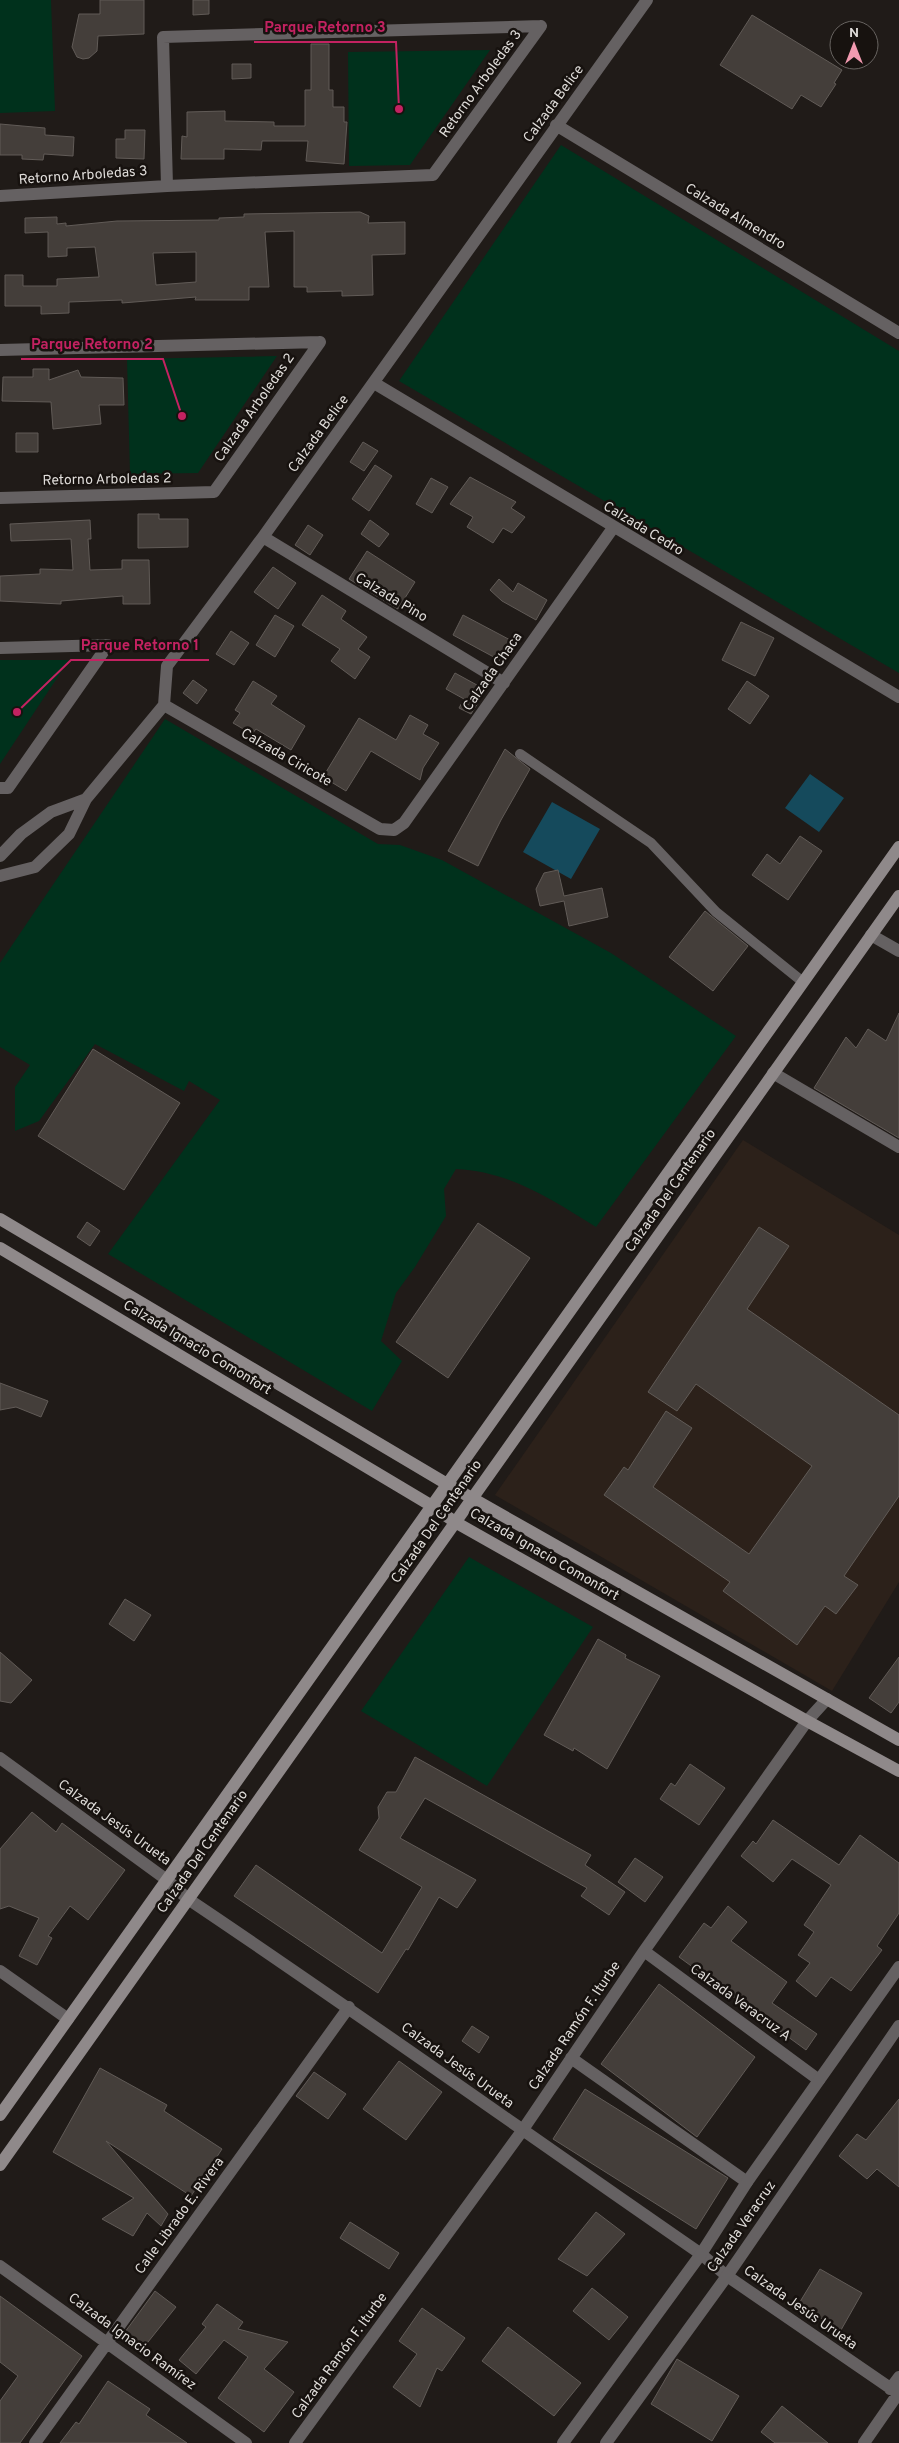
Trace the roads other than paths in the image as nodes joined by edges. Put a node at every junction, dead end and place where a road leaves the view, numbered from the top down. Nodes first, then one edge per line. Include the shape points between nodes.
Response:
1 (647, 0) edge
2 (556, 126) junction
3 (167, 186) junction
4 (0, 196) edge
5 (899, 334) edge
6 (0, 350) edge
7 (374, 383) junction
8 (214, 492) joint
9 (0, 498) edge
10 (613, 528) junction
11 (263, 538) junction
12 (0, 648) edge
13 (504, 683) junction
14 (899, 697) edge
15 (164, 705) junction
16 (520, 754) dead end
17 (0, 788) edge
18 (86, 799) junction
19 (394, 830) joint
20 (899, 847) edge
21 (0, 856) edge
22 (0, 876) edge
23 (899, 896) edge
24 (871, 935) junction
25 (899, 951) edge
26 (803, 982) junction
27 (774, 1073) junction
28 (899, 1147) edge
29 (0, 1219) edge
30 (0, 1248) edge
31 (447, 1484) junction
32 (472, 1498) junction
33 (432, 1506) junction
34 (456, 1522) junction
35 (827, 1699) junction
36 (807, 1722) junction
37 (899, 1740) edge
38 (0, 1758) edge
39 (899, 1771) edge
40 (167, 1880) junction
41 (188, 1899) junction
42 (644, 1950) junction
43 (899, 1967) edge
44 (0, 1971) edge
45 (349, 2007) junction
46 (68, 2019) junction
47 (899, 2026) edge
48 (571, 2058) junction
49 (819, 2080) junction
50 (0, 2115) edge
51 (522, 2131) junction
52 (0, 2165) edge
53 (747, 2182) junction
54 (701, 2254) junction
55 (0, 2266) edge
56 (727, 2276) junction
57 (107, 2343) junction
58 (899, 2377) edge
59 (896, 2392) edge
60 (35, 2443) edge
61 (246, 2443) edge
62 (295, 2443) edge
63 (563, 2443) edge
64 (606, 2443) edge
65 (864, 2443) edge

1 - 2 street, Calzada Belice
2 - 5 street, Calzada Almendro
2 - 7 street, Calzada Belice
3 - 3 street, Retorno Arboledas 3 via 163,37 541,26 433,175
3 - 4 street, Retorno Arboledas 3
6 - 8 street, Calzada Arboledas 2 via 320,342
7 - 10 street, Calzada Cedro
7 - 11 street, Calzada Belice
8 - 9 street, Retorno Arboledas 2
10 - 13 street, Calzada Chaca
10 - 14 street, Calzada Cedro
11 - 13 street, Calzada Pino
11 - 15 street, Calzada Belice via 167,666
12 - 17 street via 108,645 8,788
13 - 19 street, Calzada Chaca via 404,823
15 - 18 street
15 - 19 street, Calzada Ciricote via 380,829
16 - 26 lane via 651,843 716,912
18 - 21 street via 51,812 21,834
18 - 22 street via 70,834 35,868
20 - 26 main road, Calzada Del Centenario
23 - 24 main road, Calzada Del Centenario
24 - 25 street
24 - 27 main road, Calzada Del Centenario
26 - 31 main road, Calzada Del Centenario
27 - 28 street
27 - 32 main road, Calzada Del Centenario
29 - 31 main road, Calzada Ignacio Comonfort
30 - 33 main road, Calzada Ignacio Comonfort
31 - 32 main road, Calzada Ignacio Comonfort
31 - 33 main road, Calzada Del Centenario
32 - 34 main road, Calzada Del Centenario
32 - 35 main road, Calzada Ignacio Comonfort
33 - 34 main road, Calzada Ignacio Comonfort
33 - 40 main road, Calzada Del Centenario
34 - 36 main road, Calzada Ignacio Comonfort
34 - 41 main road, Calzada Del Centenario
35 - 36 street, Calzada Ramón F. Iturbe
35 - 37 main road, Calzada Ignacio Comonfort
36 - 39 main road, Calzada Ignacio Comonfort
36 - 42 street, Calzada Ramón F. Iturbe
38 - 40 street, Calzada Jesús Urueta
40 - 41 street, Calzada Jesús Urueta
40 - 46 main road, Calzada Del Centenario
41 - 45 street, Calzada Jesús Urueta
41 - 52 main road, Calzada Del Centenario
42 - 48 street, Calzada Ramón F. Iturbe
42 - 49 street, Calzada Veracruz A
43 - 49 street, Calzada Veracruz
44 - 46 street
45 - 51 street, Calzada Jesús Urueta
45 - 57 street, Calle Librado E. Rivera
46 - 50 main road, Calzada Del Centenario
47 - 56 street, Calzada Veracruz
48 - 51 street, Calzada Ramón F. Iturbe
48 - 53 street, Calzada Veracruz
49 - 53 street, Calzada Veracruz
51 - 54 street, Calzada Jesús Urueta
51 - 62 street, Calzada Ramón F. Iturbe
53 - 54 street, Calzada Veracruz
54 - 56 street, Calzada Jesús Urueta
54 - 63 street, Calzada Veracruz
55 - 57 street, Calzada Ignacio Ramírez
56 - 59 street, Calzada Jesús Urueta
56 - 64 street, Calzada Veracruz
57 - 60 street, Calle Librado E. Rivera
57 - 61 street, Calzada Ignacio Ramírez
58 - 59 street
59 - 65 street

